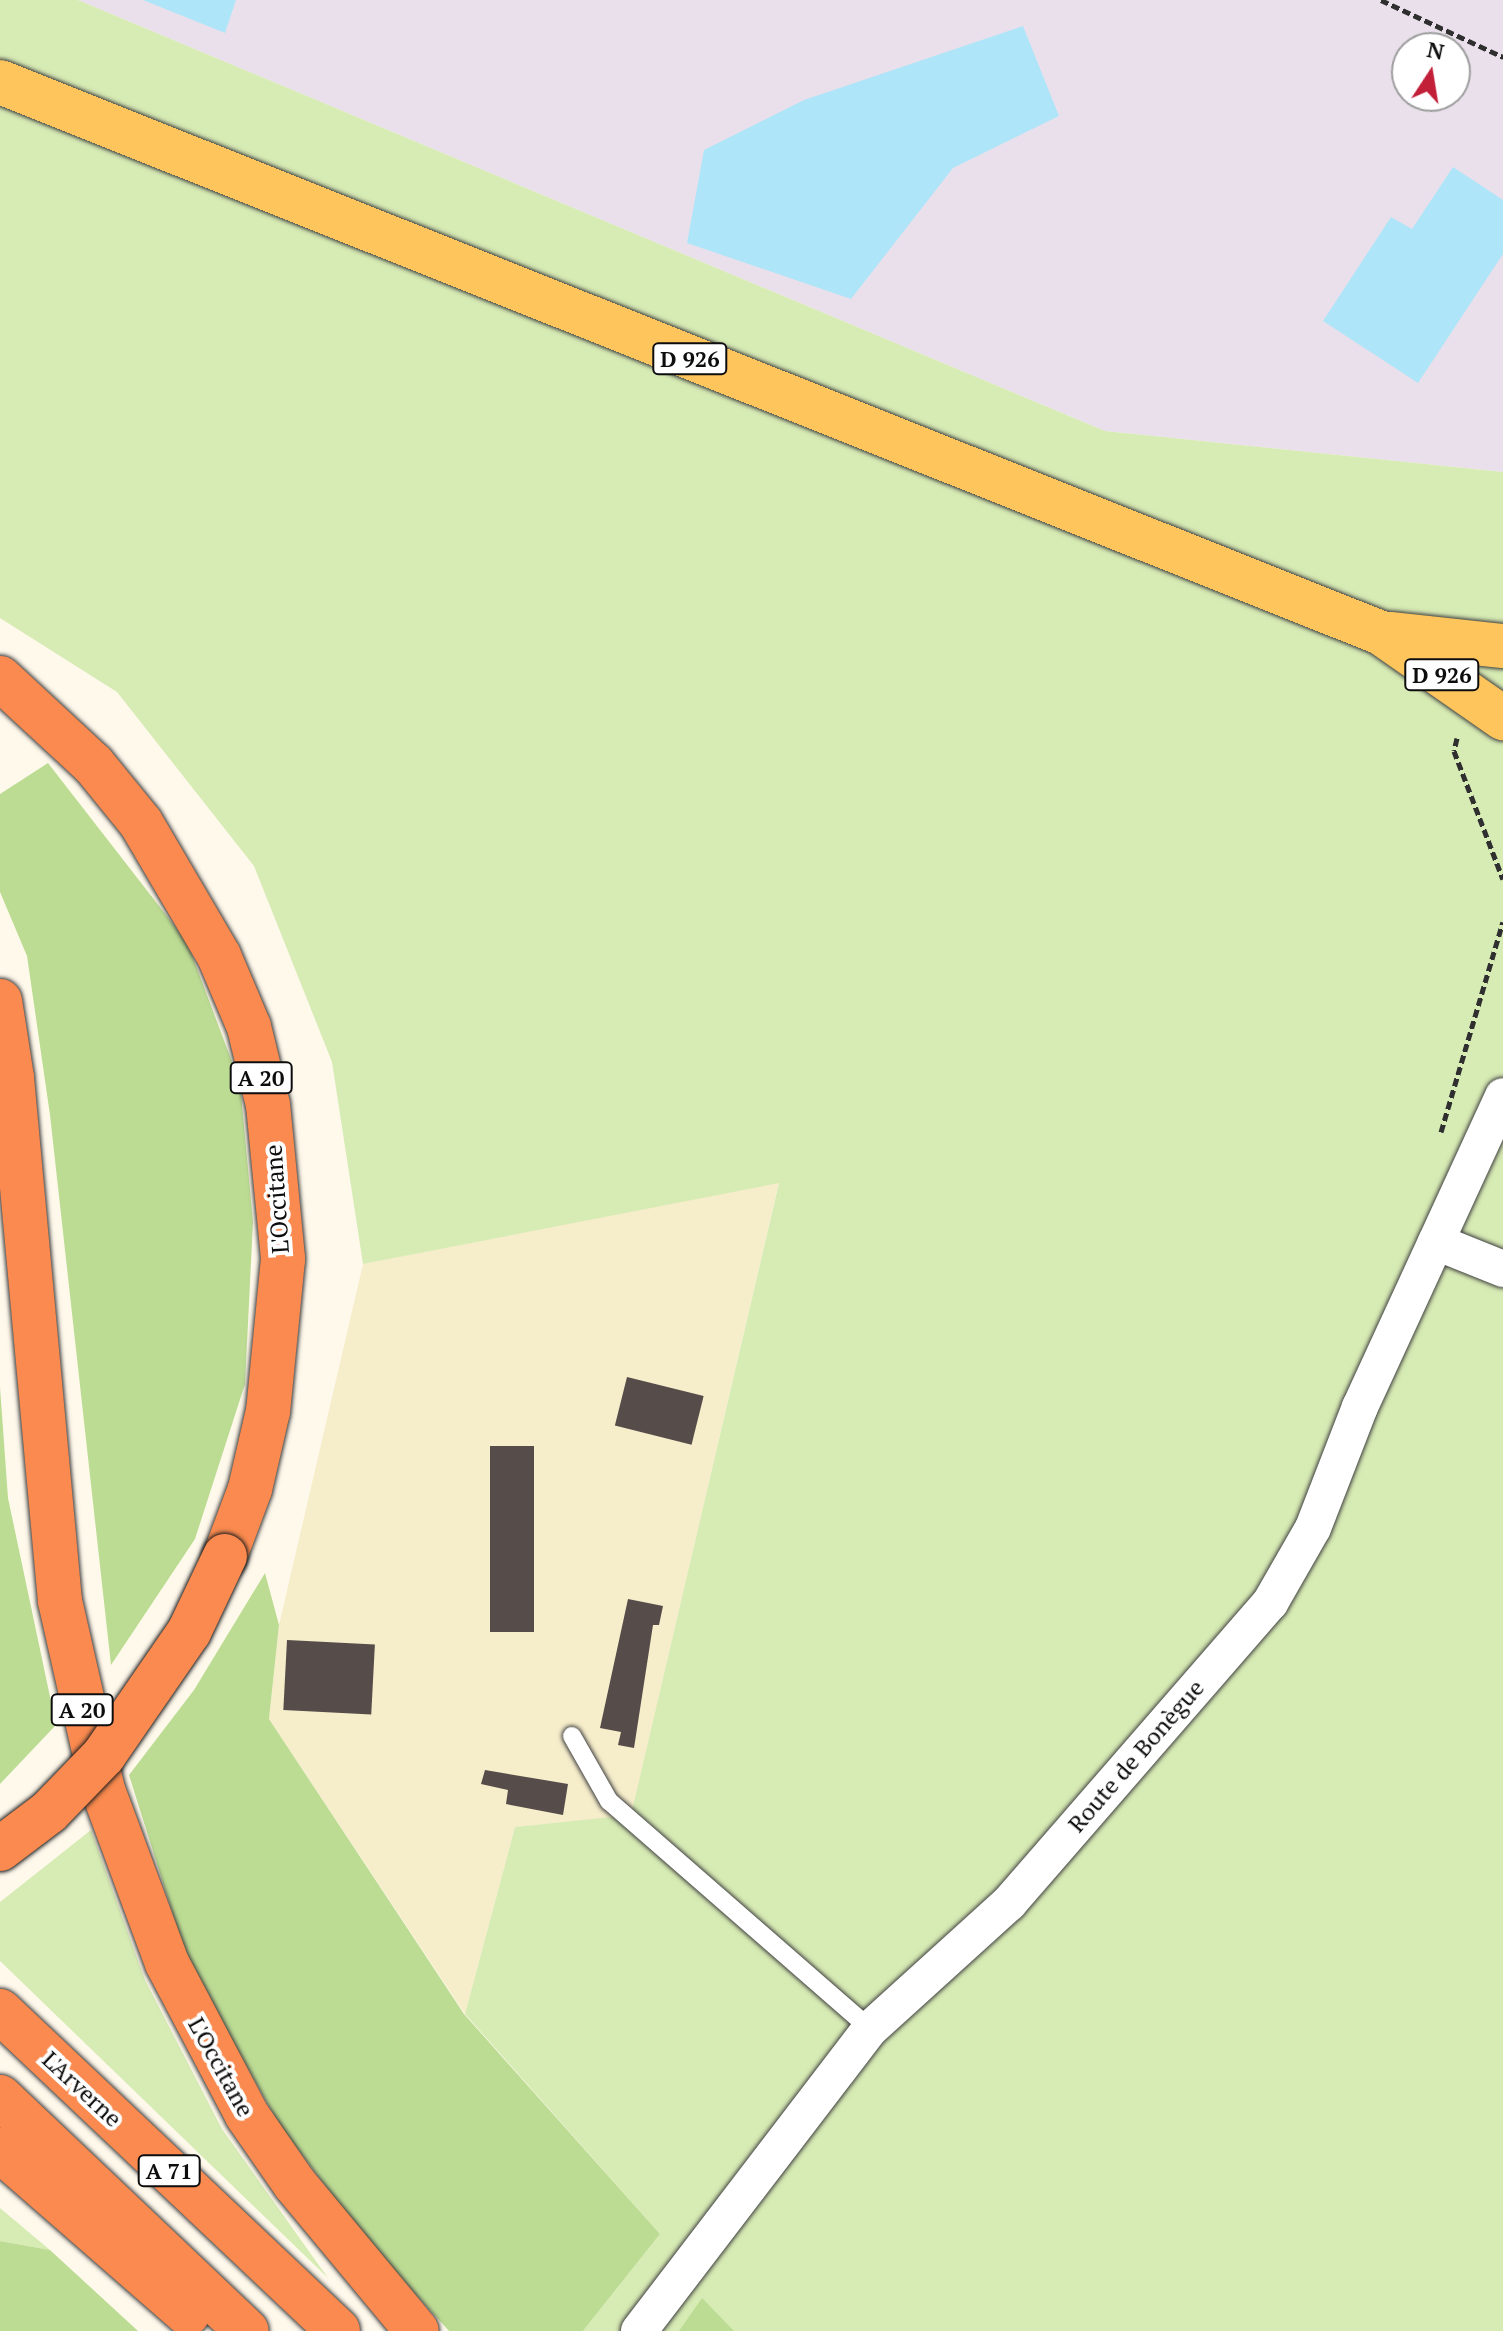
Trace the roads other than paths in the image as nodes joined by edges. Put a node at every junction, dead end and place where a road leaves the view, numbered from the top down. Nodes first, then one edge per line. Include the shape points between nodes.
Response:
1 (0, 82) edge
2 (1381, 633) junction
3 (1503, 646) edge
4 (0, 678) edge
5 (1482, 720) edge
6 (0, 1001) edge
7 (1501, 1107) edge
8 (1436, 1242) junction
9 (1503, 1269) edge
10 (572, 1736) dead end
11 (0, 1849) edge
12 (0, 2011) edge
13 (870, 2029) junction
14 (0, 2097) edge
15 (0, 2150) edge
16 (207, 2331) edge
17 (247, 2331) edge
18 (338, 2331) edge
19 (417, 2331) edge
20 (639, 2331) edge

1 - 2 main road, D 926
2 - 3 main road, D 926
2 - 5 main road, D 926
4 - 11 highway, L'Occitane / A 20, bridge via 93,764 141,823 219,956 249,1027 268,1105 283,1259 268,1411 250,1489 189,1632 104,1755 49,1812
6 - 19 highway, L'Occitane / A 20 via 12,1078 60,1601 103,1790 167,1963 247,2115 294,2183
7 - 8 street, Route de Bonègue
8 - 9 street
8 - 13 street, Route de Bonègue via 1360,1407 1313,1528 1270,1603 1009,1903
10 - 13 lane via 609,1801
12 - 18 highway, L'Arverne / A 71
13 - 20 street, Route de Bonègue
14 - 17 highway, A 71
15 - 16 highway

